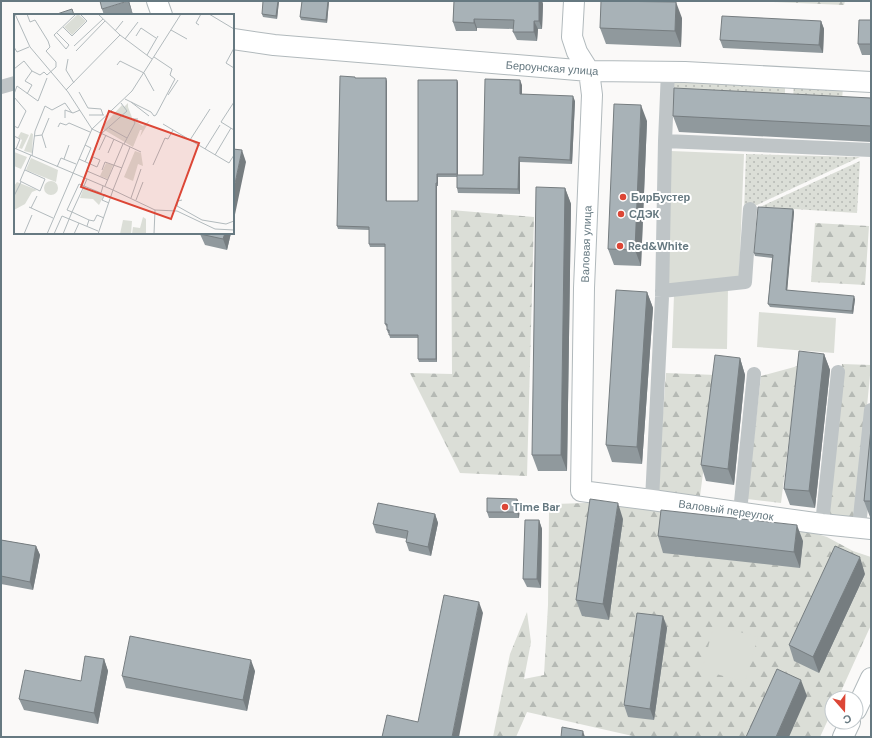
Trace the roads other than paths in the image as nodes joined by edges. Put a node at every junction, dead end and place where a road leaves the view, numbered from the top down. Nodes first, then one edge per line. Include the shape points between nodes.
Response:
1 (157, 1) edge
2 (574, 1) edge
3 (162, 14) edge
4 (234, 40) edge
5 (589, 71) junction
6 (668, 71) junction
7 (871, 82) edge
8 (14, 83) edge
9 (1, 87) edge
10 (665, 141) junction
11 (871, 150) edge
12 (750, 210) dead end
13 (662, 291) junction
14 (838, 372) dead end
15 (754, 374) dead end
16 (871, 410) edge
17 (581, 492) joint
18 (652, 500) junction
19 (740, 512) junction
20 (822, 524) junction
21 (865, 528) edge
22 (871, 678) edge
23 (864, 693) edge

1 - 3 street
2 - 5 street, Валовая улица via 572,37 577,52
4 - 5 street, Бероунская улица via 274,46
5 - 6 street, Бероунская улица
5 - 17 street, Валовая улица via 592,94 584,288
6 - 7 street, Бероунская улица
6 - 10 street
8 - 9 street
10 - 11 street
10 - 13 street
12 - 13 street via 745,282
13 - 18 street
14 - 20 street
15 - 19 street
16 - 21 street
17 - 18 street, Валовый переулок
18 - 19 street, Валовый переулок
19 - 20 street, Валовый переулок
20 - 21 street, Валовый переулок
22 - 23 street

